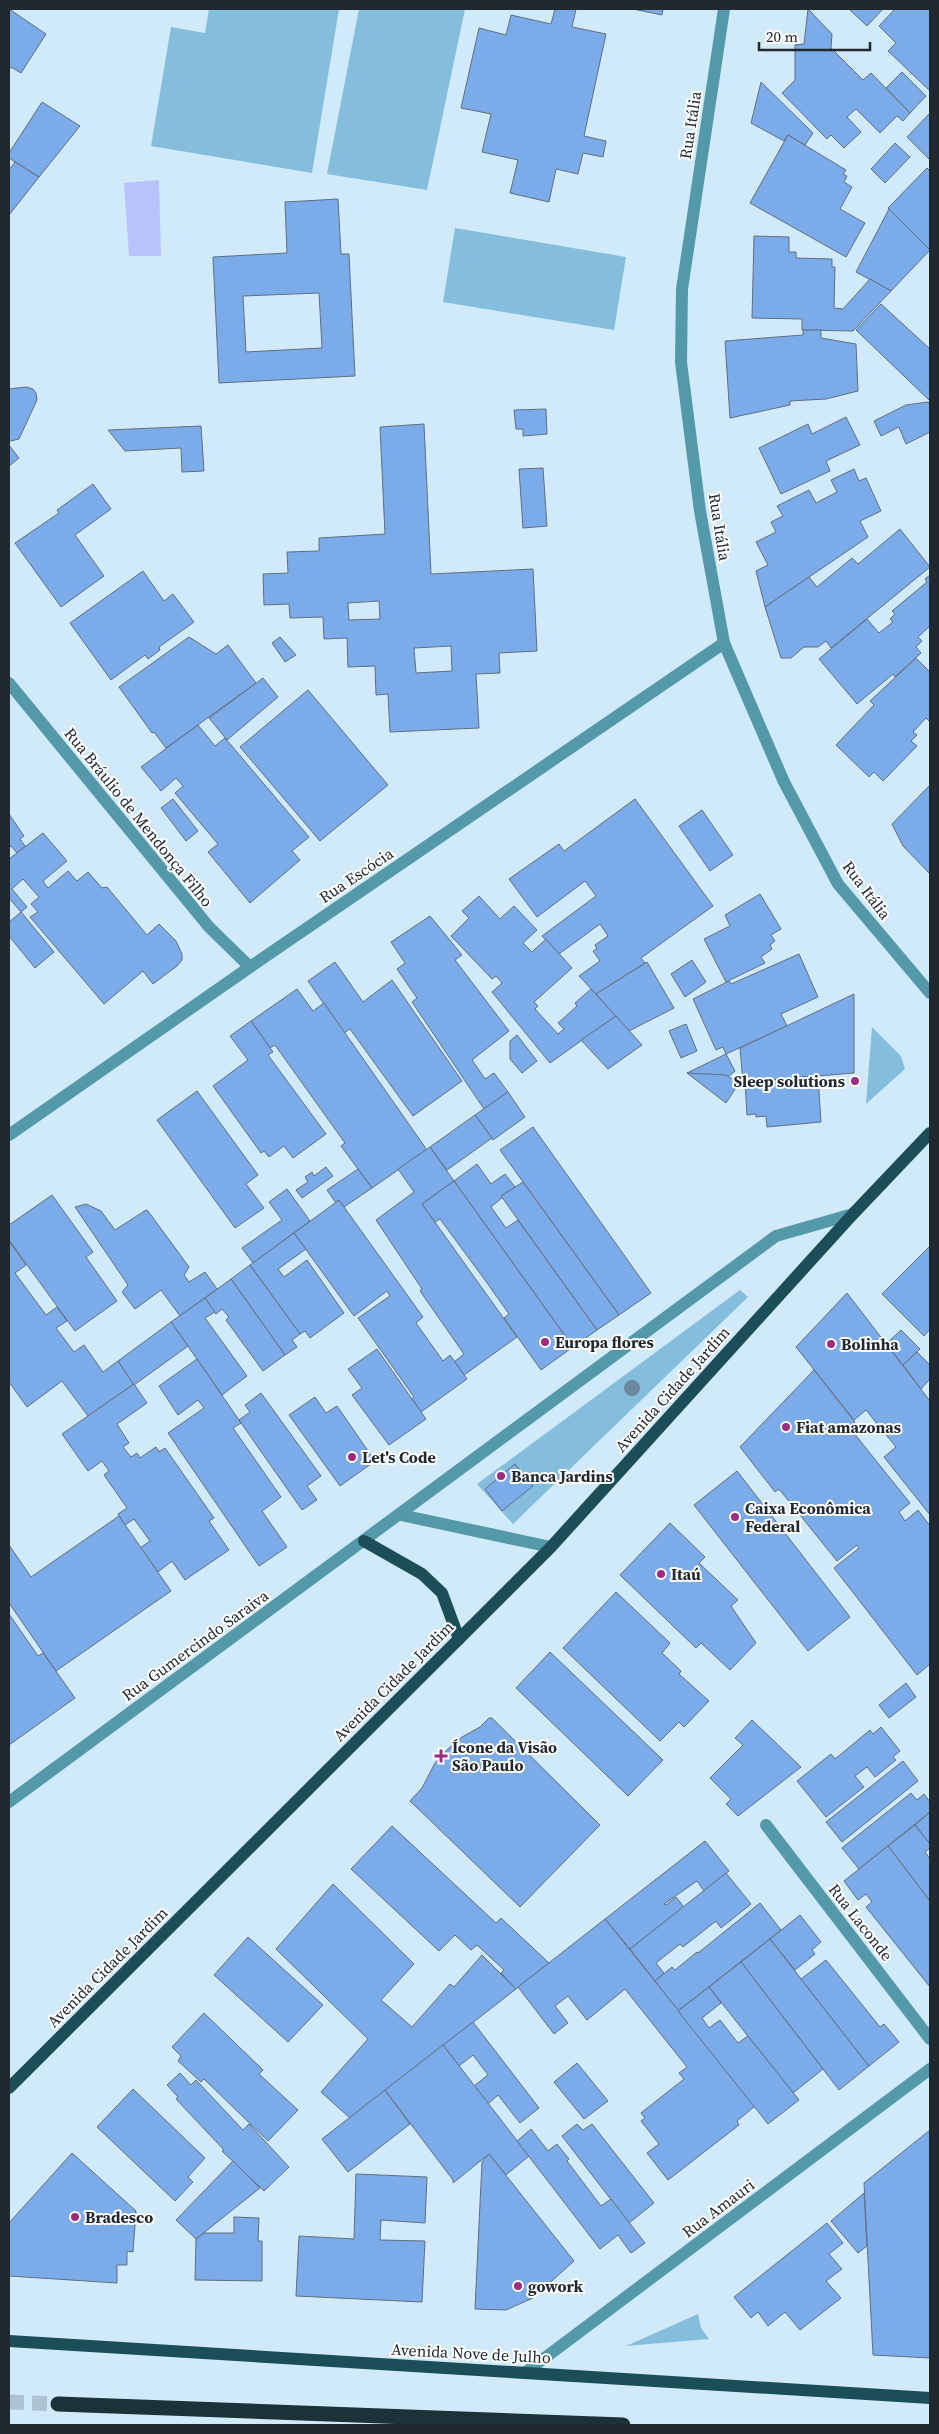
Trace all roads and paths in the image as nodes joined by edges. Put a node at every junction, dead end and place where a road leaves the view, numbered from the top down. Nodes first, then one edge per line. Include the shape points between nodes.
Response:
1 (724, 9) edge
2 (724, 643) junction
3 (9, 683) edge
4 (250, 967) junction
5 (930, 993) edge
6 (930, 1133) edge
7 (9, 1135) edge
8 (853, 1214) junction
9 (401, 1514) junction
10 (364, 1541) junction
11 (551, 1547) junction
12 (459, 1639) junction
13 (9, 1802) edge
14 (766, 1825) dead end
15 (930, 2039) edge
16 (930, 2069) edge
17 (9, 2088) edge
18 (9, 2341) edge
19 (526, 2372) junction
20 (930, 2398) edge
21 (58, 2404) tunnel mouth
22 (623, 2425) edge

1 - 2 street, Rua Itália via 682,290 681,362 700,511
2 - 4 street, Rua Escócia
2 - 5 street, Rua Itália via 784,782 838,884
3 - 4 street, Rua Bráulio de Mendonça Filho via 209,927
4 - 7 street, Rua Escócia
6 - 8 main road, Avenida Cidade Jardim
8 - 9 street, Rua Gumercindo Saraiva via 776,1236
8 - 11 main road, Avenida Cidade Jardim
9 - 10 street, Rua Gumercindo Saraiva
9 - 11 street
10 - 12 main road via 422,1574 442,1593
10 - 13 street, Rua Gumercindo Saraiva
11 - 12 main road, Avenida Cidade Jardim
12 - 17 main road, Avenida Cidade Jardim
14 - 15 street, Rua Laconde
16 - 19 street, Rua Amauri
18 - 19 main road, Avenida Nove de Julho
19 - 20 main road, Avenida Nove de Julho
21 - 22 highway

